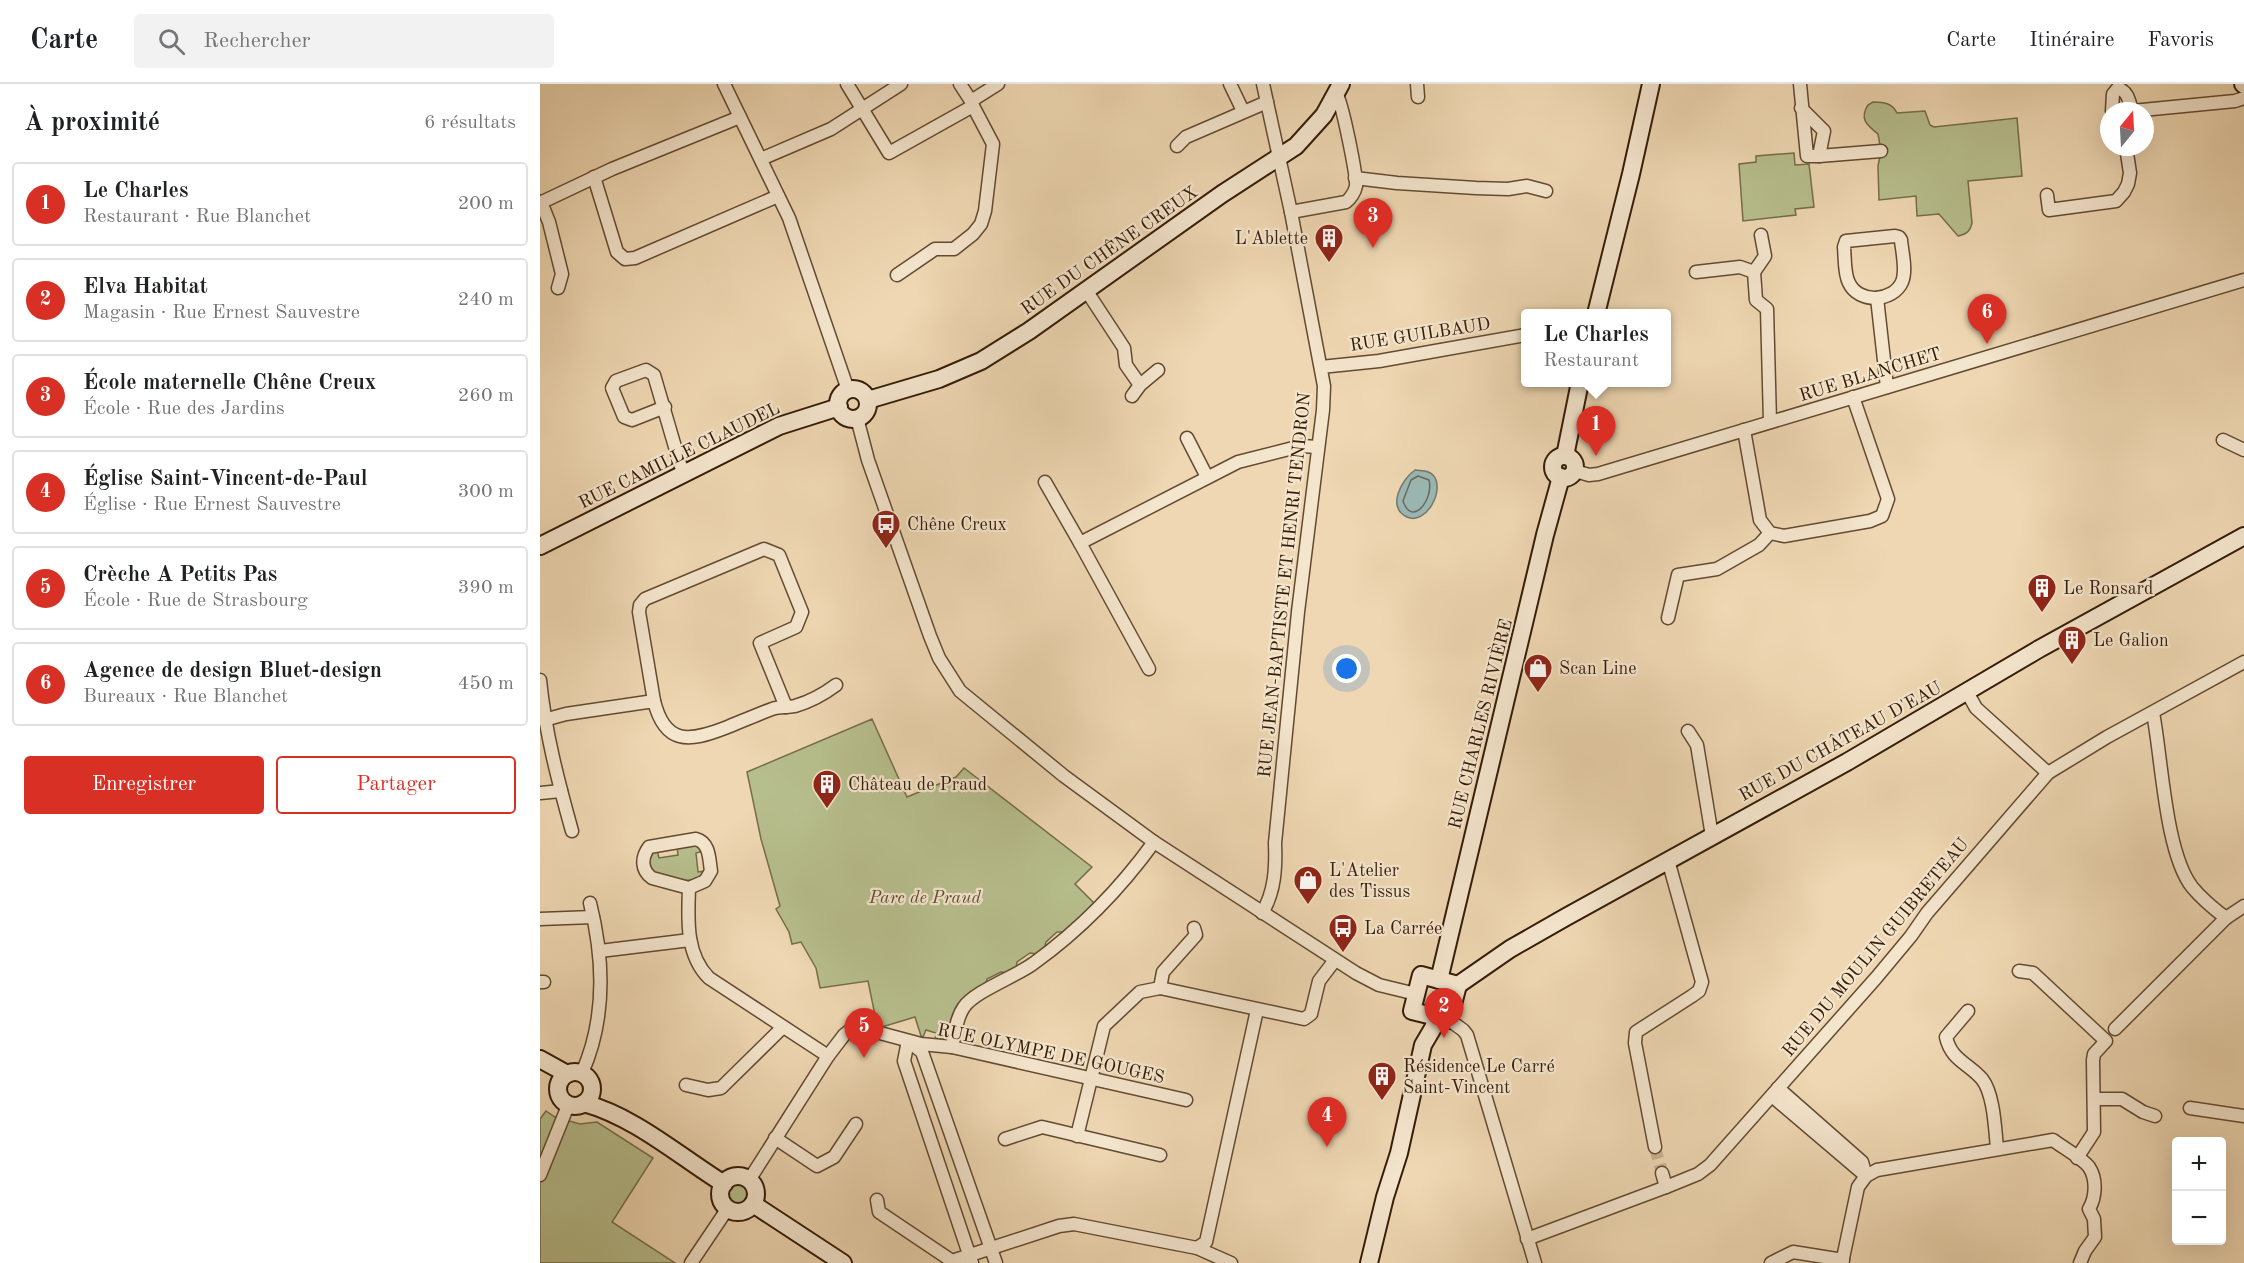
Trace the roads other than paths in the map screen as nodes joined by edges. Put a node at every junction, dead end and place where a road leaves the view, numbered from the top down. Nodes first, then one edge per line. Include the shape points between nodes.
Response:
1 (724, 84) edge
2 (847, 84) edge
3 (901, 84) edge
4 (960, 84) edge
5 (998, 84) edge
6 (1230, 84) edge
7 (1263, 84) edge
8 (1651, 84) edge
9 (1800, 84) edge
10 (2119, 86) edge
11 (1339, 89) edge
12 (2244, 98) edge
13 (1267, 102) junction
14 (2113, 102) edge
15 (2129, 102) edge
16 (972, 104) junction
17 (861, 108) junction
18 (1801, 108) junction
19 (2154, 109) edge
20 (1243, 111) junction
21 (740, 117) junction
22 (1177, 146) dead end
23 (1881, 151) dead end
24 (1819, 156) junction
25 (2127, 156) edge
26 (1279, 158) junction
27 (761, 159) junction
28 (594, 177) junction
29 (1355, 178) junction
30 (1546, 190) dead end
31 (2047, 195) dead end
32 (778, 196) junction
33 (541, 202) edge
34 (1292, 212) junction
35 (1761, 235) dead end
36 (1696, 272) dead end
37 (1754, 272) junction
38 (897, 275) dead end
39 (2244, 280) edge
40 (558, 288) dead end
41 (1086, 290) junction
42 (1877, 298) junction
43 (1597, 309) edge
44 (1521, 336) edge
45 (1321, 367) junction
46 (1158, 369) dead end
47 (1140, 385) junction
48 (1579, 387) edge
49 (1887, 387) junction
50 (848, 390) junction
51 (1131, 396) dead end
52 (1853, 397) junction
53 (867, 400) junction
54 (665, 407) junction
55 (839, 407) junction
56 (857, 418) junction
57 (1770, 422) junction
58 (1744, 430) junction
59 (1187, 438) dead end
60 (2223, 440) dead end
61 (1318, 447) junction
62 (2244, 450) edge
63 (684, 473) junction
64 (1568, 474) junction
65 (1207, 477) junction
66 (1045, 482) dead end
67 (1770, 533) junction
68 (2244, 536) edge
69 (1080, 543) junction
70 (540, 546) edge
71 (1668, 618) dead end
72 (2244, 662) edge
73 (1149, 669) dead end
74 (540, 680) edge
75 (836, 686) dead end
76 (1966, 692) junction
77 (654, 701) junction
78 (786, 707) junction
79 (2153, 713) junction
80 (544, 720) junction
81 (1688, 731) dead end
82 (2048, 773) junction
83 (561, 791) junction
84 (540, 793) edge
85 (572, 831) dead end
86 (1712, 836) junction
87 (1154, 842) junction
88 (1668, 860) junction
89 (689, 888) junction
90 (590, 903) dead end
91 (2244, 906) edge
92 (1262, 913) junction
93 (593, 917) junction
94 (2226, 918) junction
95 (540, 919) edge
96 (1194, 928) dead end
97 (690, 940) junction
98 (600, 951) junction
99 (1335, 960) junction
100 (2019, 971) dead end
101 (1439, 980) junction
102 (1458, 985) junction
103 (1160, 988) junction
104 (1416, 994) junction
105 (1257, 1010) junction
106 (1968, 1011) dead end
107 (1436, 1017) junction
108 (783, 1027) junction
109 (2115, 1029) dead end
110 (908, 1041) junction
111 (952, 1047) junction
112 (828, 1056) junction
113 (540, 1059) edge
114 (540, 1070) edge
115 (569, 1078) junction
116 (1090, 1079) junction
117 (686, 1085) dead end
118 (1775, 1092) junction
119 (588, 1095) junction
120 (2094, 1099) junction
121 (1186, 1100) dead end
122 (566, 1103) junction
123 (2190, 1108) dead end
124 (2155, 1116) dead end
125 (2244, 1116) edge
126 (856, 1124) dead end
127 (1077, 1136) junction
128 (775, 1138) junction
129 (1005, 1139) dead end
130 (954, 1144) junction
131 (1655, 1147) tunnel mouth
132 (1997, 1148) junction
133 (934, 1151) junction
134 (1160, 1155) dead end
135 (2077, 1158) junction
136 (541, 1168) edge
137 (1662, 1173) tunnel mouth
138 (1866, 1176) junction
139 (748, 1178) junction
140 (723, 1184) junction
141 (1666, 1187) junction
142 (877, 1200) dead end
143 (753, 1204) junction
144 (728, 1208) junction
145 (1527, 1239) junction
146 (991, 1248) junction
147 (1197, 1248) junction
148 (971, 1259) edge
149 (1843, 1261) edge
150 (691, 1263) edge
151 (843, 1263) edge
152 (996, 1263) edge
153 (1231, 1263) edge
154 (1369, 1263) edge
155 (1535, 1263) edge
156 (1771, 1263) edge
157 (2080, 1263) edge

1 - 21 street
2 - 17 street
3 - 17 street
4 - 16 street
5 - 16 street
6 - 20 street
7 - 13 street, RUE JEAN-BAPTISTE ET HENRI TENDRON
8 - 43 street
9 - 18 street
10 - 14 street
10 - 15 street
11 - 26 street, RUE DU CHÊNE CREUX via 1315,127
11 - 29 street
12 - 19 street
13 - 20 street
13 - 26 street, RUE JEAN-BAPTISTE ET HENRI TENDRON
16 - 17 street via 889,153
16 - 38 street via 993,144 981,224 954,249 935,249
17 - 27 street via 831,129
18 - 24 street via 1824,130
18 - 24 street via 1807,156
20 - 22 street via 1186,137
21 - 27 street
21 - 28 street
23 - 24 street
25 - 31 street via 2128,184 2116,201 2049,210
26 - 34 street, RUE JEAN-BAPTISTE ET HENRI TENDRON
26 - 41 street, RUE DU CHÊNE CREUX
27 - 32 street
28 - 32 street via 617,252 625,259
28 - 33 street
29 - 30 street
29 - 34 street via 1356,186 1349,200
32 - 50 street
33 - 40 street via 562,274
34 - 45 street, RUE JEAN-BAPTISTE ET HENRI TENDRON
35 - 37 street via 1765,256
36 - 37 street via 1740,267
37 - 57 street via 1756,300 1767,309
39 - 49 street, RUE BLANCHET
41 - 47 street via 1124,348 1126,365
41 - 53 street, RUE DU CHÊNE CREUX via 981,361
42 - 42 street via 1890,295 1903,280 1899,237 1846,241 1848,282 1867,298
42 - 49 street
44 - 45 street, RUE GUILBAUD
45 - 61 street, RUE JEAN-BAPTISTE ET HENRI TENDRON via 1324,402
46 - 47 street
47 - 51 street
48 - 64 street, RUE CHARLES RIVIÈRE via 1565,456 1553,466 1555,473
49 - 52 street, RUE BLANCHET
50 - 53 street via 860,391
50 - 55 street
52 - 57 street, RUE BLANCHET
52 - 67 street via 1888,499 1882,516 1784,536
53 - 56 street via 866,412
54 - 54 street via 654,375 646,370 616,381 612,388 624,417 632,420
54 - 63 street
55 - 56 street via 845,416
55 - 63 street, RUE CAMILLE CLAUDEL via 779,426
56 - 87 street via 930,636 950,677 979,708
57 - 58 street, RUE BLANCHET
58 - 64 street, RUE BLANCHET via 1598,474
58 - 67 street via 1760,520
59 - 65 street
60 - 62 street
61 - 65 street via 1301,446 1238,462
61 - 92 street, RUE JEAN-BAPTISTE ET HENRI TENDRON via 1298,612 1275,869 1271,894
63 - 70 street, RUE CAMILLE CLAUDEL
64 - 101 street, RUE CHARLES RIVIÈRE via 1545,536
65 - 69 street
66 - 69 street
67 - 71 street via 1718,569 1678,575
68 - 76 street, RUE DU CHÂTEAU D'EAU
69 - 73 street
72 - 79 street, RUE DU MOULIN GUIBRETEAU
74 - 80 street
75 - 78 street
76 - 82 street via 1976,708
76 - 86 street, RUE DU CHÂTEAU D'EAU
77 - 78 street via 666,727 687,738 701,737
77 - 78 street via 640,605 645,599 764,549 779,555 802,612 796,627 760,643
77 - 80 street
79 - 82 street, RUE DU MOULIN GUIBRETEAU
79 - 94 street via 2172,835 2181,866 2192,886
80 - 83 street
81 - 86 street via 1697,745
82 - 118 street, RUE DU MOULIN GUIBRETEAU
83 - 84 street
83 - 85 street
86 - 88 street, RUE DU CHÂTEAU D'EAU
87 - 92 street
87 - 111 street via 1103,904 1068,938 1032,965 967,1003 960,1014
88 - 102 street, RUE DU CHÂTEAU D'EAU via 1510,949
88 - 131 street via 1702,982 1692,996 1636,1032
89 - 89 street via 647,874 643,858 649,847 702,841 707,847 711,871 705,881
89 - 97 street
90 - 93 street
91 - 94 street
92 - 99 street
93 - 95 street
93 - 98 street
94 - 109 street
96 - 103 street via 1196,935 1162,972
97 - 98 street
97 - 108 street via 709,978
98 - 115 street via 599,1006 590,1050
99 - 104 street via 1379,985
99 - 105 street via 1319,981 1311,1014 1306,1018
100 - 120 street via 2033,973 2106,1041 2092,1060
101 - 102 street
101 - 104 street via 1421,975
102 - 107 street
103 - 105 street
103 - 116 street via 1140,992 1104,1026
104 - 107 street via 1412,1011
105 - 147 street via 1206,1242
106 - 132 street via 1946,1037 1949,1050 1983,1080 1992,1102
107 - 145 street via 1467,1035
107 - 154 street via 1424,1045 1400,1153
108 - 112 street
108 - 117 street via 721,1088 708,1090
110 - 111 street, RUE OLYMPE DE GOUGES
110 - 112 street, RUE OLYMPE DE GOUGES via 857,1029 844,1035
110 - 130 street via 922,1052
110 - 133 street via 903,1059
111 - 116 street, RUE OLYMPE DE GOUGES
112 - 128 street
113 - 115 street
114 - 115 street
115 - 119 street via 589,1079
115 - 122 street via 560,1097
116 - 121 street, RUE OLYMPE DE GOUGES
116 - 127 street
118 - 138 street
118 - 141 street, RUE DU MOULIN GUIBRETEAU via 1710,1166
119 - 122 street via 574,1106
119 - 140 street via 597,1106
120 - 124 street via 2122,1099
120 - 135 street via 2094,1132
122 - 136 street
123 - 125 street
126 - 128 street via 834,1157 817,1166
127 - 129 street via 1042,1127
127 - 134 street
128 - 139 street
130 - 133 street
130 - 146 street
132 - 135 street via 2053,1140
132 - 138 street via 1877,1170
133 - 148 street
135 - 157 street via 2089,1167 2095,1186 2095,1200 2089,1209 2095,1237
137 - 141 street
138 - 149 street via 1858,1187
139 - 140 street via 735,1176
139 - 143 street via 756,1188
140 - 144 street via 721,1197
141 - 145 street, RUE DU MOULIN GUIBRETEAU
142 - 148 street via 879,1212 952,1261
143 - 144 street via 742,1211
143 - 151 street
144 - 150 street
145 - 155 street
146 - 147 street via 1074,1224
146 - 148 street
146 - 152 street
147 - 153 street
149 - 156 street via 1793,1252

